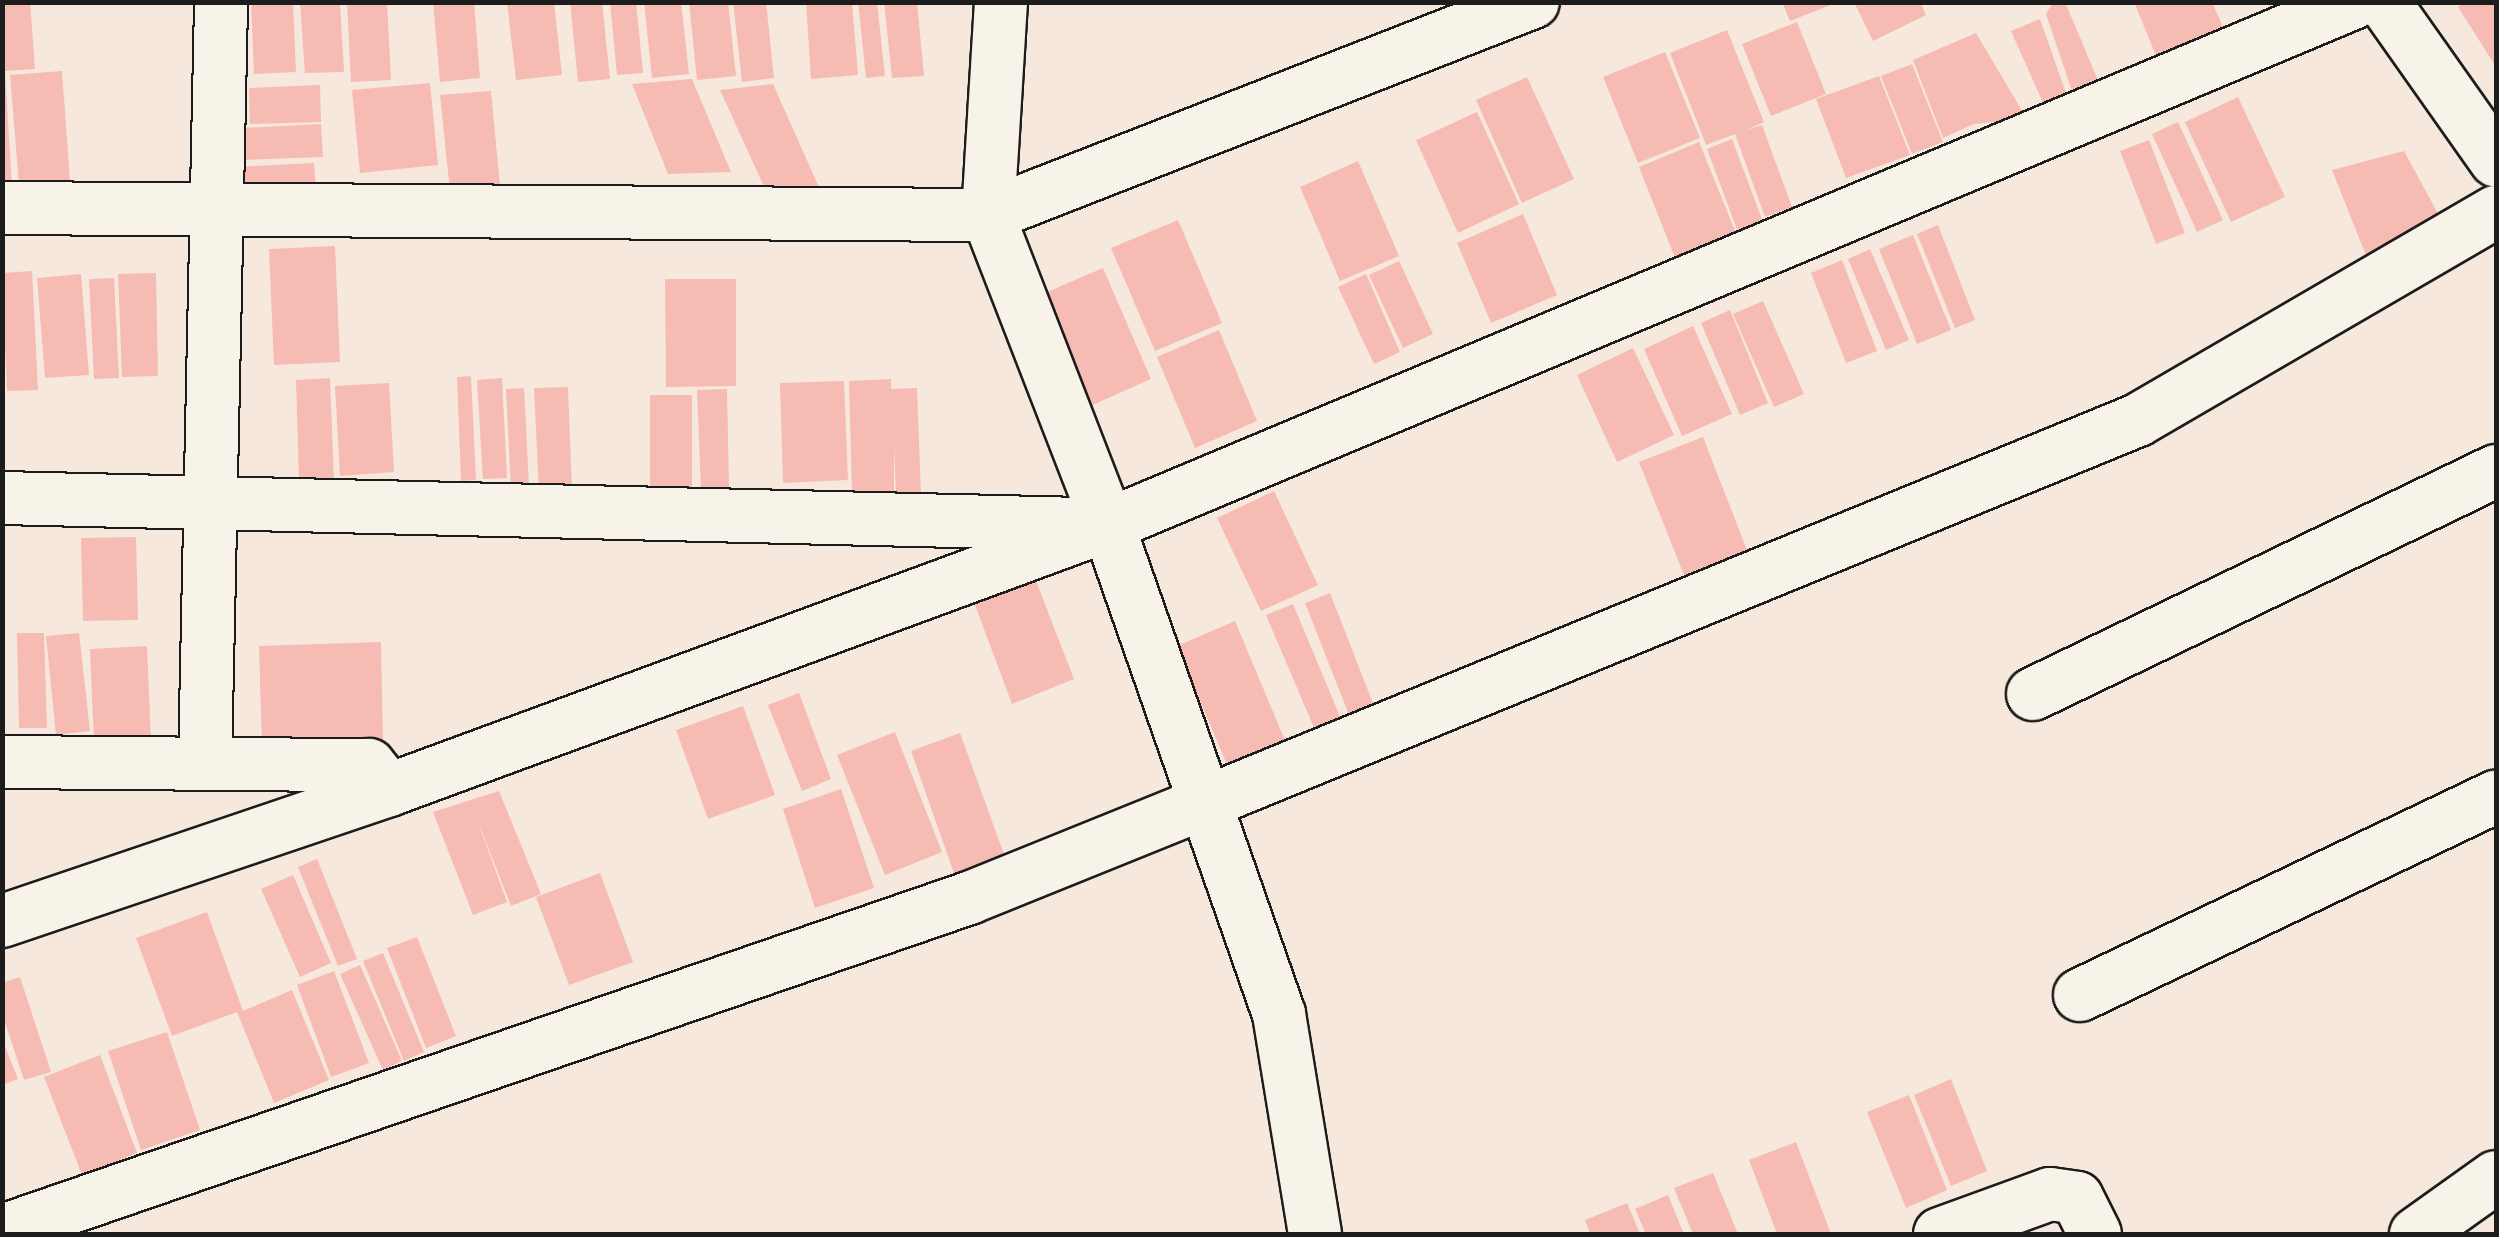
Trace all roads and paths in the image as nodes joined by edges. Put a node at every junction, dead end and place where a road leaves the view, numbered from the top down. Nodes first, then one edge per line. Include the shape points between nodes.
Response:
1 (221, 2) edge
2 (1001, 2) edge
3 (1533, 2) edge
4 (2355, 2) edge
5 (2384, 2) edge
6 (2496, 160) edge
7 (2, 208) edge
8 (2496, 212) edge
9 (212, 214) junction
10 (988, 215) junction
11 (2496, 471) edge
12 (2, 498) edge
13 (214, 500) junction
14 (1108, 525) junction
15 (2034, 694) dead end
16 (2, 762) edge
17 (205, 762) junction
18 (389, 790) junction
19 (2496, 796) edge
20 (1207, 802) junction
21 (2, 921) edge
22 (2080, 995) dead end
23 (2496, 1177) edge
24 (2, 1231) edge
25 (1315, 1234) edge
26 (1940, 1234) edge
27 (2094, 1234) edge
28 (2416, 1234) edge

1 - 9 street
2 - 10 street
3 - 10 street
4 - 14 street
5 - 6 street
7 - 9 street
8 - 20 street via 2138,420
9 - 10 street
9 - 13 street
10 - 14 street
11 - 15 street
12 - 13 street
13 - 14 street
13 - 17 street
14 - 18 street
14 - 20 street
16 - 17 street
17 - 18 street via 369,765
18 - 21 street
19 - 22 street
20 - 24 street via 969,898
20 - 25 street via 1279,1014
23 - 28 street
26 - 27 street via 2050,1194 2076,1198

